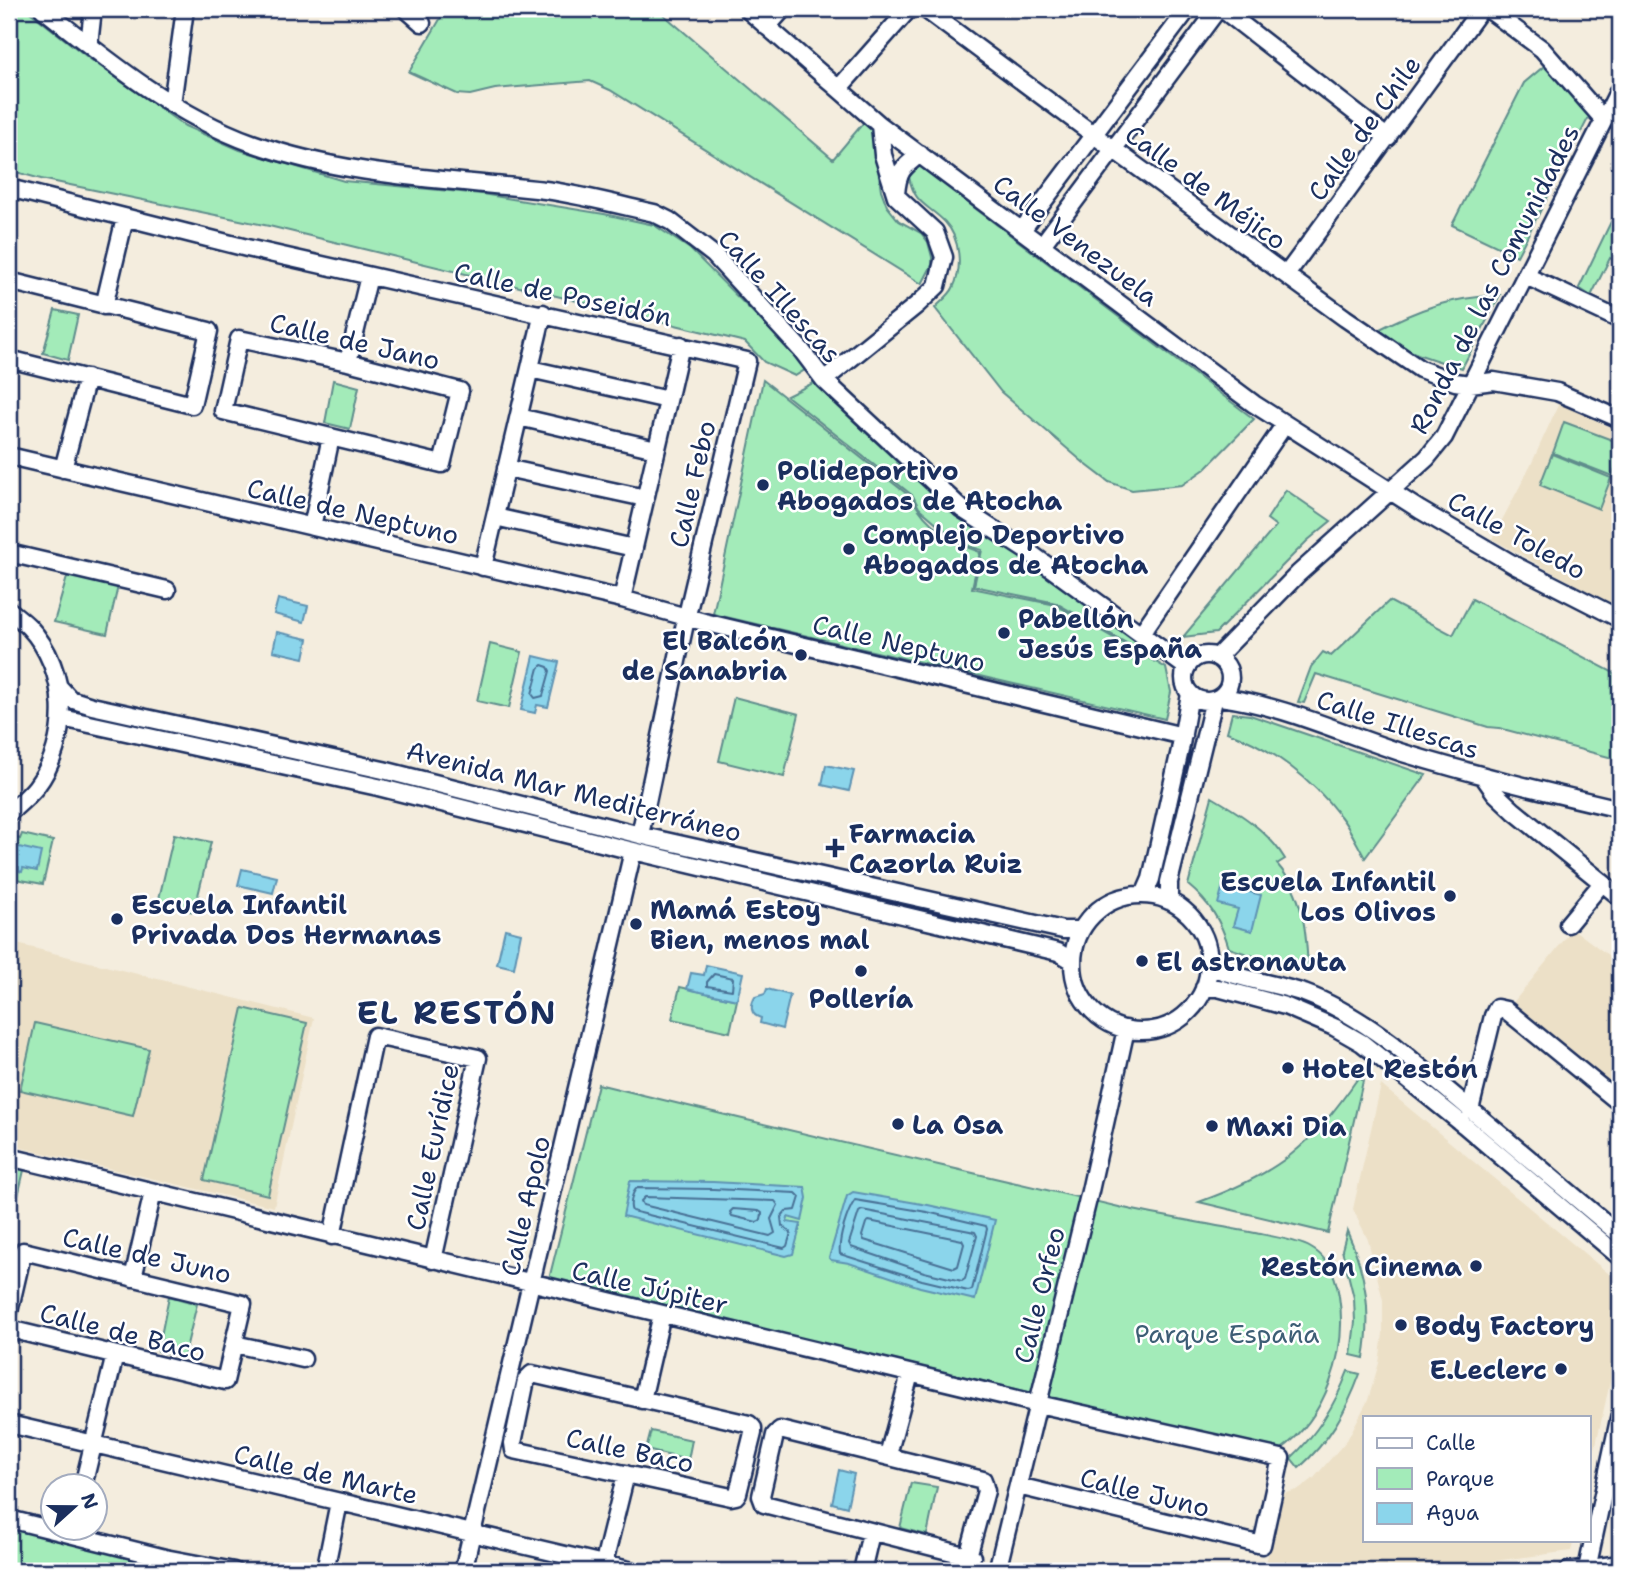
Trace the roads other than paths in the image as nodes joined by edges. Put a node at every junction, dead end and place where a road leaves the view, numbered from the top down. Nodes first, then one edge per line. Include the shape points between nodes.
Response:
1 (43, 9) edge
2 (93, 9) edge
3 (185, 9) edge
4 (406, 9) edge
5 (747, 9) edge
6 (783, 9) edge
7 (909, 9) edge
8 (925, 9) edge
9 (1188, 9) edge
10 (1220, 9) edge
11 (1481, 9) edge
12 (1488, 9) edge
13 (422, 23) dead end
14 (767, 27) junction
15 (89, 45) junction
16 (839, 88) junction
17 (1620, 88) edge
18 (172, 104) junction
19 (1604, 120) junction
20 (880, 125) junction
21 (1093, 135) junction
22 (1388, 138) junction
23 (1113, 149) junction
24 (920, 154) junction
25 (9, 188) edge
26 (896, 196) junction
27 (125, 218) junction
28 (1022, 230) junction
29 (1042, 245) junction
30 (1286, 275) junction
31 (369, 276) junction
32 (1526, 276) junction
33 (9, 281) edge
34 (104, 306) junction
35 (543, 313) junction
36 (1620, 320) edge
37 (681, 345) junction
38 (9, 359) edge
39 (747, 361) joint
40 (348, 362) junction
41 (530, 369) junction
42 (87, 378) junction
43 (824, 380) junction
44 (1470, 384) junction
45 (668, 400) junction
46 (519, 417) junction
47 (1620, 419) edge
48 (1285, 424) junction
49 (331, 437) junction
50 (656, 449) junction
51 (9, 456) edge
52 (506, 468) junction
53 (63, 469) junction
54 (1391, 491) junction
55 (645, 498) junction
56 (495, 517) junction
57 (312, 527) junction
58 (634, 548) junction
59 (9, 554) edge
60 (483, 567) junction
61 (167, 590) dead end
62 (622, 599) junction
63 (9, 610) edge
64 (686, 617) junction
65 (1620, 619) edge
66 (1141, 634) junction
67 (1217, 657) junction
68 (1186, 667) junction
69 (1230, 679) junction
70 (60, 688) junction
71 (1190, 694) junction
72 (1217, 699) junction
73 (1255, 702) junction
74 (61, 718) junction
75 (1183, 736) junction
76 (1483, 776) junction
77 (1528, 788) junction
78 (1620, 809) edge
79 (1514, 811) junction
80 (9, 813) edge
81 (640, 835) junction
82 (633, 851) junction
83 (1602, 883) junction
84 (1144, 895) junction
85 (1620, 897) edge
86 (1169, 901) junction
87 (1567, 924) dead end
88 (1081, 930) junction
89 (1073, 961) junction
90 (1209, 966) junction
91 (1204, 988) junction
92 (1126, 1029) junction
93 (1620, 1103) edge
94 (1470, 1110) junction
95 (9, 1157) edge
96 (153, 1192) junction
97 (1620, 1235) edge
98 (332, 1236) junction
99 (1620, 1257) edge
100 (433, 1260) junction
101 (133, 1278) junction
102 (532, 1284) junction
103 (9, 1312) edge
104 (662, 1314) junction
105 (9, 1329) edge
106 (234, 1344) junction
107 (115, 1355) junction
108 (303, 1359) dead end
109 (909, 1374) junction
110 (225, 1381) joint
111 (642, 1400) junction
112 (1038, 1404) junction
113 (1620, 1415) edge
114 (9, 1424) edge
115 (92, 1445) junction
116 (888, 1455) junction
117 (86, 1472) edge
118 (626, 1474) junction
119 (1018, 1486) junction
120 (339, 1502) junction
121 (9, 1519) edge
122 (38, 1524) edge
123 (871, 1533) junction
124 (473, 1534) junction
125 (108, 1541) edge
126 (1262, 1545) joint
127 (1620, 1564) edge
128 (603, 1568) edge
129 (1587, 1569) junction
130 (234, 1571) edge
131 (325, 1571) edge
132 (463, 1571) edge
133 (633, 1571) edge
134 (862, 1571) edge
135 (997, 1571) edge
136 (1568, 1571) edge

1 - 15 street, Calle Illescas
2 - 15 street
3 - 18 street
4 - 13 street
5 - 14 street, Calle Venezuela
6 - 14 street
7 - 16 street
8 - 21 street, Calle de Méjico
9 - 21 street
10 - 22 street
10 - 23 street
11 - 22 street, Calle de Chile
12 - 19 street via 1542,49
14 - 16 street, Calle Venezuela
15 - 18 street, Calle Illescas
16 - 20 street, Calle Venezuela
17 - 19 street, Ronda de las Comunidades
18 - 43 street, Calle Illescas via 252,143 345,169 547,191 654,213 714,255
19 - 32 street, Ronda de las Comunidades
20 - 24 street, Calle Venezuela
20 - 26 street via 883,155
21 - 23 street, Calle de Méjico
21 - 28 street
22 - 30 street, Calle de Chile
23 - 29 street
23 - 30 street, Calle de Méjico
24 - 26 street via 898,176
24 - 28 street, Calle Venezuela
25 - 27 street, Calle de Poseidón
26 - 43 street via 935,232 944,257 937,286
27 - 31 street, Calle de Poseidón
27 - 34 street
28 - 29 street, Calle Venezuela
29 - 48 street, Calle Venezuela
30 - 44 street, Calle de Méjico via 1420,369
31 - 35 street, Calle de Poseidón
31 - 40 street
32 - 36 street
32 - 44 street, Ronda de las Comunidades
33 - 34 street
34 - 42 street via 209,331 192,405
35 - 37 street, Calle de Poseidón
35 - 41 street
37 - 39 street, Calle de Poseidón
37 - 45 street
38 - 42 street
39 - 64 street, Calle Febo
40 - 49 street, Calle de Jano via 239,339 223,411
40 - 49 street, Calle de Jano via 460,391 442,464
41 - 45 street
41 - 46 street
42 - 53 street
43 - 66 street, Calle Illescas via 962,509
44 - 47 street, Calle de Méjico via 1494,381 1546,390
44 - 54 street, Ronda de las Comunidades via 1444,437
45 - 50 street
46 - 50 street
46 - 52 street
48 - 54 street, Calle Venezuela
48 - 66 street
49 - 57 street
50 - 55 street
51 - 53 street, Calle de Neptuno
52 - 55 street
52 - 56 street
53 - 57 street, Calle de Neptuno
54 - 65 street, Calle Toledo via 1516,566
54 - 67 street, Ronda de las Comunidades via 1298,574
55 - 58 street
56 - 58 street
56 - 60 street
57 - 60 street, Calle de Neptuno
58 - 62 street
59 - 61 street
60 - 62 street, Calle de Neptuno
62 - 64 street, Calle de Neptuno
63 - 70 street via 30,627 49,656
64 - 75 street, Calle Neptuno
64 - 81 street, Calle Febo
66 - 68 street, Calle Illescas
67 - 68 street via 1200,656
67 - 69 street via 1227,666
68 - 71 street
69 - 72 street
69 - 73 street, Calle Illescas
70 - 74 street
70 - 81 street, Avenida Mar Mediterráneo via 70,699 92,706 383,770
71 - 72 street via 1202,701
71 - 75 street
72 - 73 street, Calle Illescas
72 - 86 street via 1169,883
73 - 76 street, Calle Illescas
74 - 80 street via 48,765 36,786
74 - 82 street, Avenida Mar Mediterráneo via 378,787
75 - 84 street
76 - 77 street
76 - 79 street, Calle Illescas
77 - 78 street
77 - 79 street
79 - 83 street, Calle Illescas
81 - 88 street, Avenida Mar Mediterráneo via 1063,930
82 - 89 street, Avenida Mar Mediterráneo via 1058,952
82 - 102 street, Calle Apolo
83 - 85 street, Calle Illescas
83 - 87 street
84 - 86 street
84 - 88 street via 1107,903
86 - 90 street via 1199,927
88 - 89 street
89 - 92 street via 1074,977 1088,1005
90 - 91 street
90 - 94 street via 1304,994 1354,1018 1394,1045
91 - 92 street via 1181,1018 1164,1027
91 - 99 street via 1285,1006 1362,1043
92 - 112 street, Calle Orfeo
93 - 94 street via 1506,1010 1497,1008
94 - 97 street
95 - 96 street, Calle Júpiter
96 - 98 street, Calle Júpiter
96 - 101 street
98 - 100 street, Calle Júpiter
98 - 100 street, Calle Eurídice via 375,1036 478,1058
100 - 102 street, Calle Júpiter
101 - 103 street, Calle de Juno via 23,1251
101 - 106 street, Calle de Juno via 243,1304
102 - 104 street, Calle Júpiter
102 - 124 street, Calle Apolo
104 - 109 street, Calle Júpiter
104 - 111 street
105 - 107 street, Calle de Baco
106 - 108 street
106 - 110 street, Calle de Juno
107 - 110 street, Calle de Baco
107 - 115 street
109 - 112 street, Calle Júpiter
109 - 116 street
111 - 118 street, Calle Baco via 749,1424 754,1433 738,1493 731,1497
111 - 118 street, Calle Baco via 532,1374 526,1380 514,1450
112 - 119 street, Calle Orfeo
112 - 126 street, Calle Júpiter via 1281,1458
113 - 129 street
114 - 115 street, Calle de Marte
115 - 117 street
115 - 120 street, Calle de Marte
116 - 123 street via 983,1480 986,1491 969,1553 972,1557
116 - 123 street via 783,1430 775,1435 761,1496 769,1507
118 - 128 street
119 - 126 street, Calle Juno
119 - 135 street, Calle Orfeo
120 - 124 street, Calle de Marte
120 - 131 street
121 - 122 street
123 - 134 street
124 - 128 street, Calle de Marte
124 - 132 street, Calle Apolo
125 - 130 street
127 - 129 street
128 - 133 street, Calle de Marte
129 - 136 street

